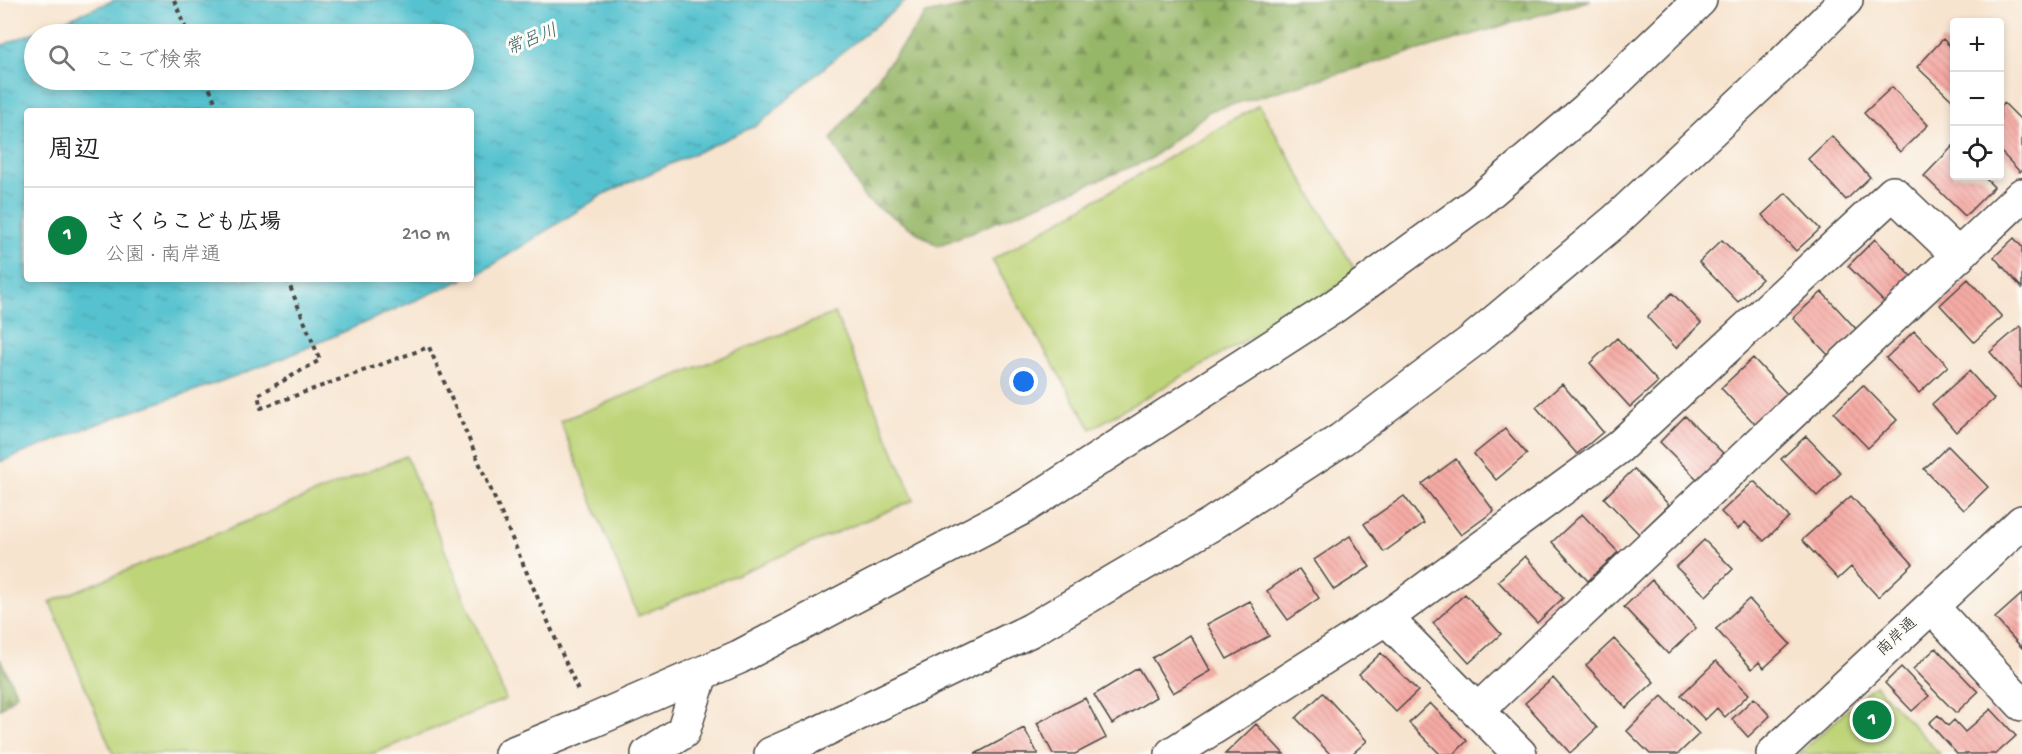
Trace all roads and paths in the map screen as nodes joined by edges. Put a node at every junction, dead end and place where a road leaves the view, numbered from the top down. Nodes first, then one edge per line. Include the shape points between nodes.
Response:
1 (174, 0) edge
2 (1700, 0) edge
3 (1846, 0) edge
4 (184, 24) edge
5 (210, 90) edge
6 (218, 108) edge
7 (2022, 195) edge
8 (1959, 256) junction
9 (289, 282) edge
10 (2022, 522) edge
11 (1932, 607) junction
12 (1386, 618) junction
13 (701, 674) junction
14 (2022, 704) edge
15 (1478, 710) junction
16 (592, 721) junction
17 (1509, 751) edge
18 (511, 754) edge
19 (648, 754) edge
20 (771, 754) edge
21 (1172, 754) edge
22 (1773, 754) edge

1 - 4 path
2 - 13 street via 1587,109 1487,195 1332,308 1024,507
3 - 20 street via 1615,221 1472,341 1342,439 1210,525 1031,630
5 - 6 path
7 - 8 street
8 - 12 street via 1893,193 1619,447
8 - 15 street
9 - 16 path via 320,360 258,395 261,408 429,347
10 - 11 street, 南岸通
11 - 14 street
11 - 22 street, 南岸通
12 - 15 street
12 - 21 street
13 - 16 street
13 - 19 street via 683,732
15 - 17 street
16 - 18 street

